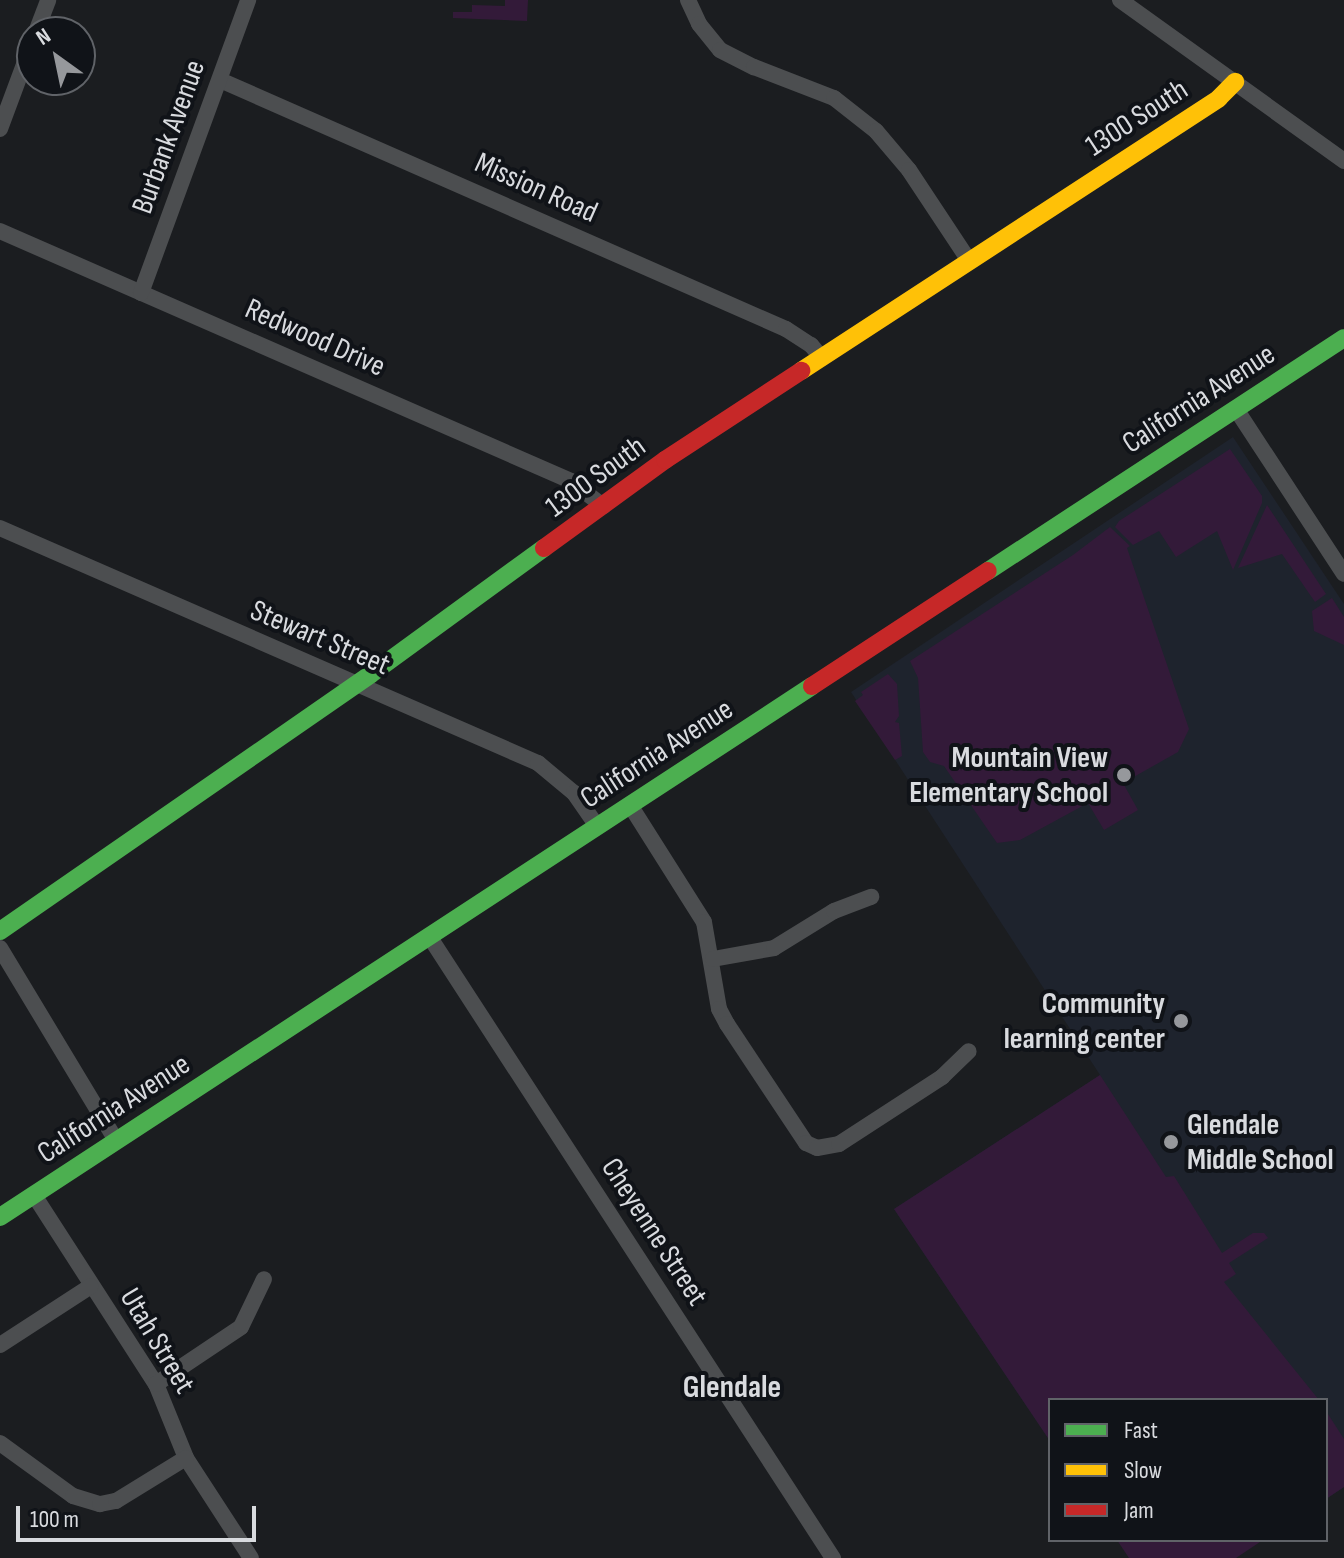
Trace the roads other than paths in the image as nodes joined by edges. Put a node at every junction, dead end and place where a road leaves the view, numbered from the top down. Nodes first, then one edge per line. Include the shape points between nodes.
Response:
1 (248, 0) edge
2 (688, 0) edge
3 (1120, 0) edge
4 (220, 80) junction
5 (1235, 82) junction
6 (16, 86) edge
7 (0, 129) edge
8 (1344, 161) edge
9 (0, 231) edge
10 (970, 262) junction
11 (141, 293) junction
12 (1344, 338) edge
13 (822, 358) junction
14 (1236, 409) junction
15 (603, 506) junction
16 (0, 528) edge
17 (1344, 574) edge
18 (355, 684) junction
19 (630, 805) junction
20 (597, 826) junction
21 (871, 897) dead end
22 (0, 931) edge
23 (429, 936) junction
24 (0, 948) edge
25 (713, 959) junction
26 (969, 1051) dead end
27 (116, 1140) junction
28 (34, 1195) junction
29 (0, 1217) edge
30 (264, 1279) dead end
31 (91, 1286) junction
32 (0, 1345) edge
33 (156, 1384) junction
34 (0, 1443) edge
35 (186, 1458) junction
36 (251, 1558) edge
37 (833, 1558) edge

1 - 4 street, Burbank Avenue
2 - 10 street via 720,50 834,98 876,131
3 - 5 street
4 - 11 street, Burbank Avenue
4 - 13 street, Mission Road via 786,329
5 - 8 street
5 - 10 main road, 1300 South via 1219,98
6 - 7 street
9 - 11 street, Redwood Drive
10 - 13 main road, 1300 South
11 - 15 street, Redwood Drive via 571,481
12 - 14 main road, California Avenue
13 - 15 main road, 1300 South
14 - 17 street
14 - 19 main road, California Avenue
15 - 18 main road, 1300 South
16 - 18 street, Stewart Street
18 - 20 street, Stewart Street via 544,766 574,793
18 - 22 main road, 1300 South
19 - 20 main road, California Avenue
19 - 25 street via 695,905
20 - 23 main road, California Avenue
21 - 25 street via 834,911 774,948
23 - 27 main road, California Avenue
23 - 37 street, Cheyenne Street
24 - 27 street
25 - 26 street via 719,1009 727,1024 798,1133 817,1148 839,1144 942,1077
27 - 28 main road, California Avenue
28 - 29 main road, California Avenue
28 - 31 street, Utah Street
30 - 33 street via 241,1327
31 - 32 street
31 - 33 street, Utah Street
33 - 35 street, Utah Street
34 - 35 street via 73,1496 100,1504 116,1501
35 - 36 street, Utah Street

